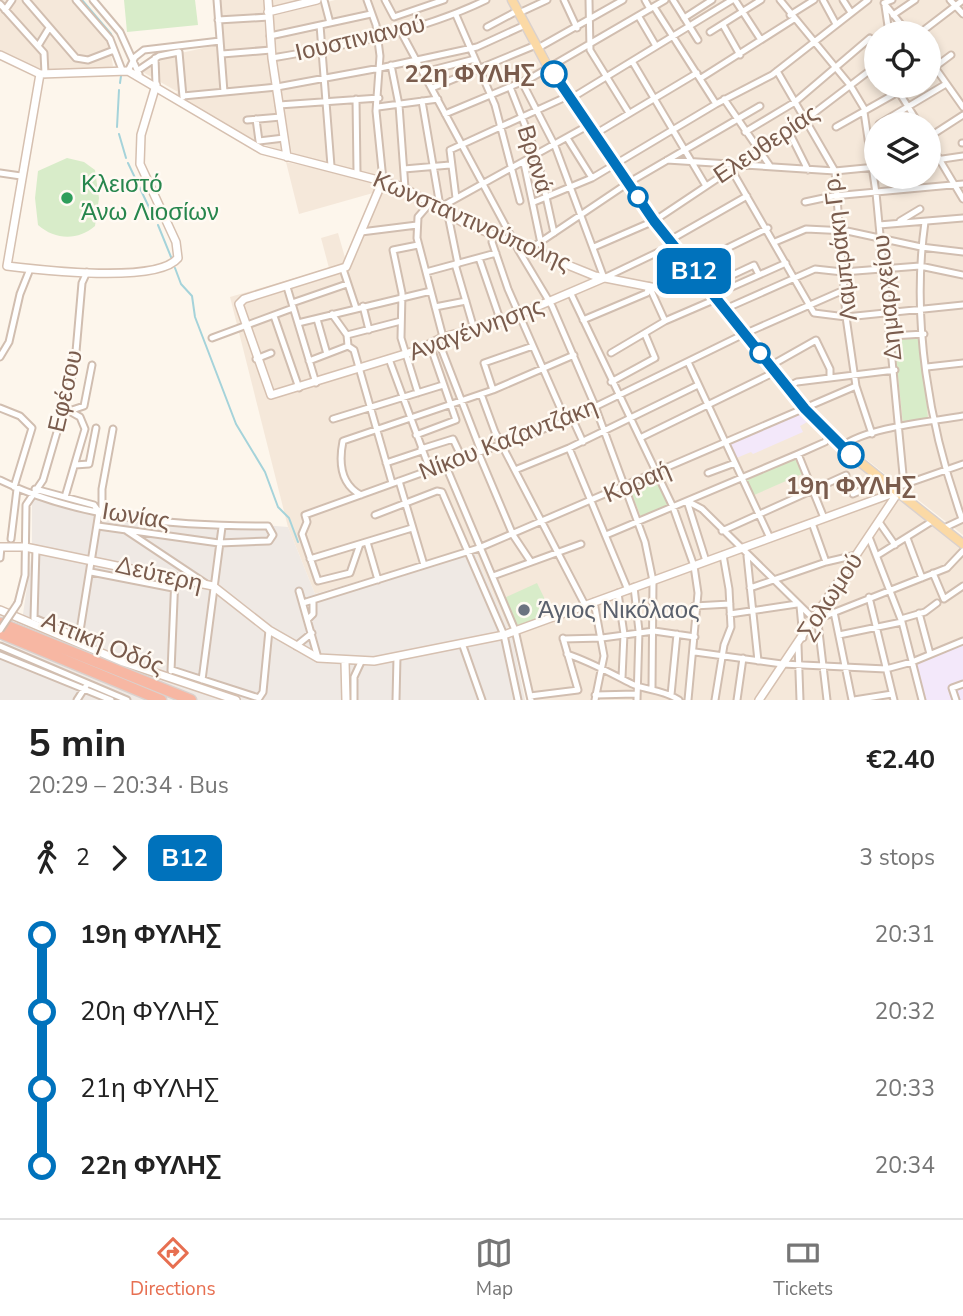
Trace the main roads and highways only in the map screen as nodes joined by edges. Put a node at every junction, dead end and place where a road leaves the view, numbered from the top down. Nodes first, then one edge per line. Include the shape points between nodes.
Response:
1 (512, 0) edge
2 (963, 544) edge
3 (0, 623) edge
4 (0, 631) edge
5 (161, 700) edge
6 (191, 700) edge

1 - 2 main road via 548,67 654,221 805,409 841,447 902,488
3 - 6 highway, Αττική Οδός
4 - 5 highway, Αττική Οδός

